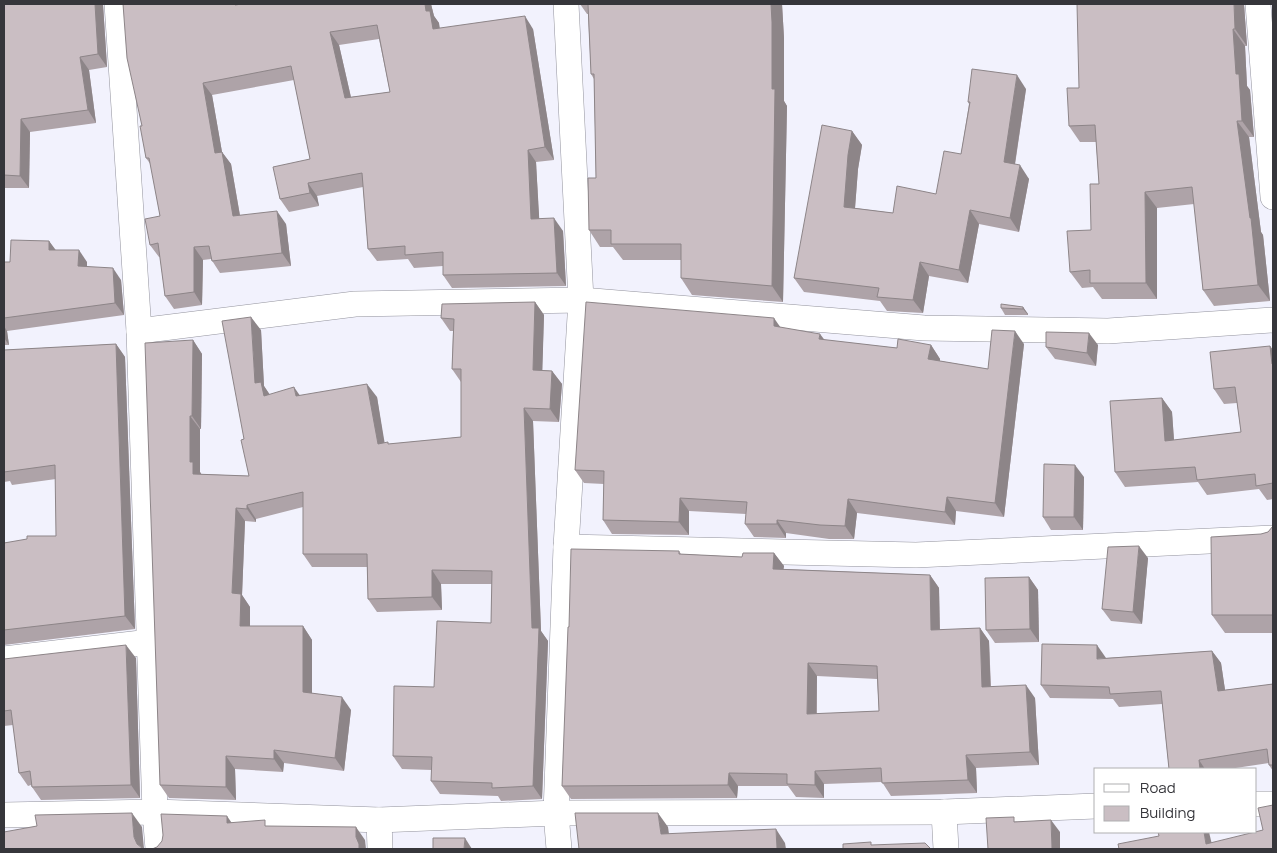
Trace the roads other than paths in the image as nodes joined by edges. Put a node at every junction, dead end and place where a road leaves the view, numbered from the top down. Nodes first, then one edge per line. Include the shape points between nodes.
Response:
1 (117, 4) edge
2 (566, 4) edge
3 (1258, 4) edge
4 (1273, 196) edge
5 (581, 300) junction
6 (1273, 320) edge
7 (140, 331) junction
8 (1273, 538) edge
9 (566, 547) junction
10 (150, 642) junction
11 (4, 659) edge
12 (1257, 804) edge
13 (1273, 804) edge
14 (1094, 806) edge
15 (155, 812) junction
16 (944, 812) junction
17 (556, 813) junction
18 (4, 815) edge
19 (379, 820) junction
20 (158, 849) edge
21 (380, 849) edge
22 (559, 849) edge
23 (946, 849) edge

1 - 7 street
2 - 5 street
3 - 4 street
5 - 6 street via 924,328 1108,331
5 - 7 street via 355,304
5 - 9 street
7 - 10 street
8 - 9 street via 916,555
9 - 17 street
10 - 11 street
10 - 15 street
12 - 13 street
14 - 16 street
15 - 18 street
15 - 19 street
15 - 20 street
16 - 17 street
16 - 23 street
17 - 19 street
17 - 22 street
19 - 21 street

